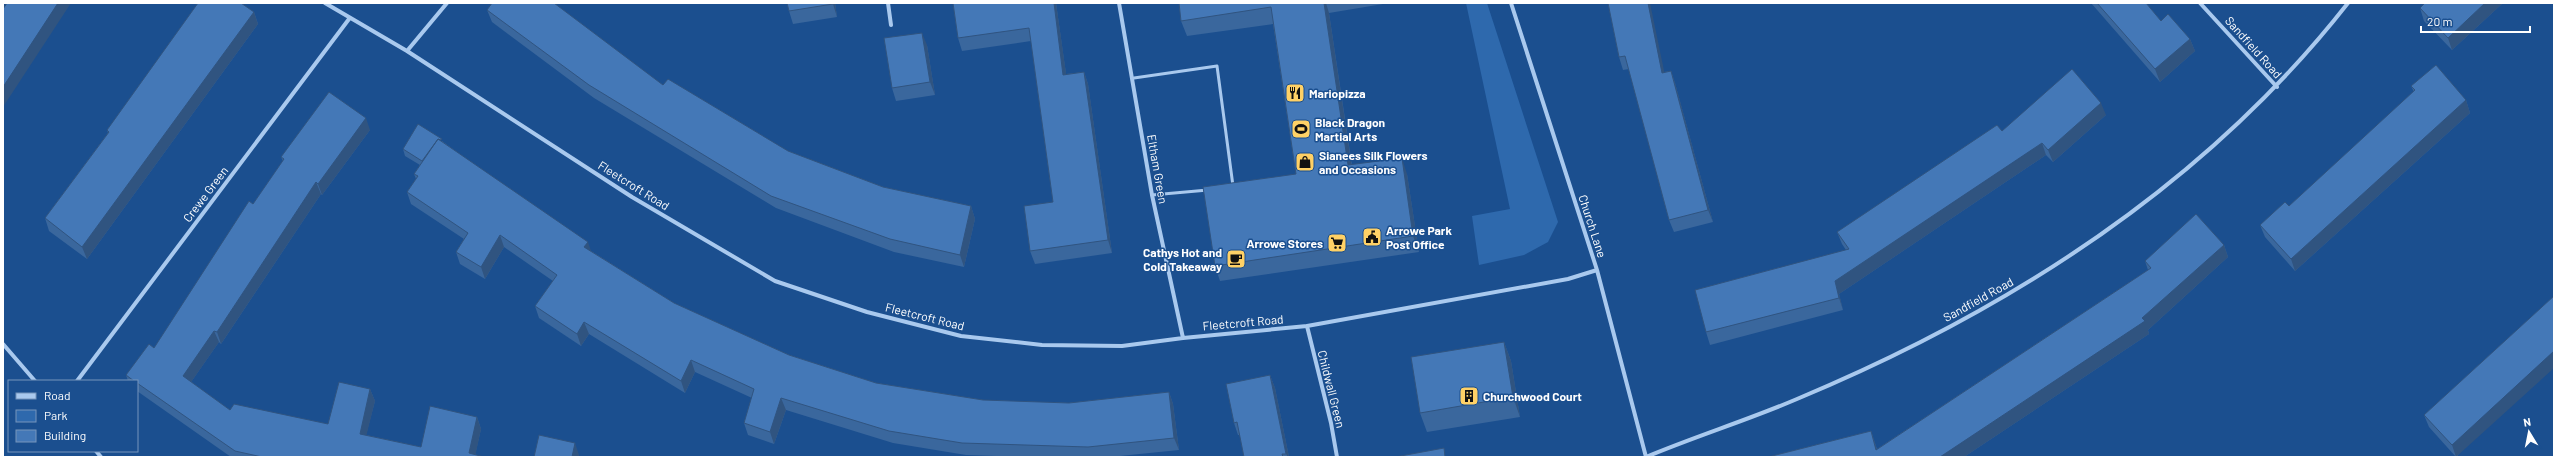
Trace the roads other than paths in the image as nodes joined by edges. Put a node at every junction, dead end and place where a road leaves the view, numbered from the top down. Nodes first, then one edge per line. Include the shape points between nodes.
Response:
1 (325, 3) edge
2 (447, 3) edge
3 (888, 3) edge
4 (1119, 3) edge
5 (1511, 3) edge
6 (2200, 3) edge
7 (2348, 3) edge
8 (349, 19) junction
9 (891, 24) dead end
10 (408, 51) junction
11 (1134, 78) junction
12 (2277, 87) junction
13 (1226, 189) edge
14 (1211, 190) edge
15 (1152, 194) junction
16 (1597, 270) junction
17 (1307, 326) junction
18 (1183, 338) junction
19 (3, 344) edge
20 (34, 380) edge
21 (78, 380) edge
22 (1337, 457) edge
23 (1646, 457) edge

1 - 8 street, Fleetcroft Road
2 - 10 street
3 - 9 street
4 - 11 street, Eltham Green
5 - 16 street, Church Lane
6 - 12 street, Sandfield Road
7 - 12 street, Sandfield Road
8 - 10 street, Fleetcroft Road
8 - 21 street, Crewe Green
10 - 18 street, Fleetcroft Road via 632,197 775,281 867,312 961,336 1042,345 1122,346
11 - 13 lane via 1216,66 1234,188
11 - 15 street, Eltham Green
12 - 23 street, Sandfield Road via 2216,144 2139,207 2058,265 1985,309 1797,399
14 - 15 lane
15 - 18 street, Eltham Green
16 - 17 street, Fleetcroft Road via 1568,279
16 - 23 street, Church Lane
17 - 18 street, Fleetcroft Road
17 - 22 street, Childwall Green
19 - 20 street

